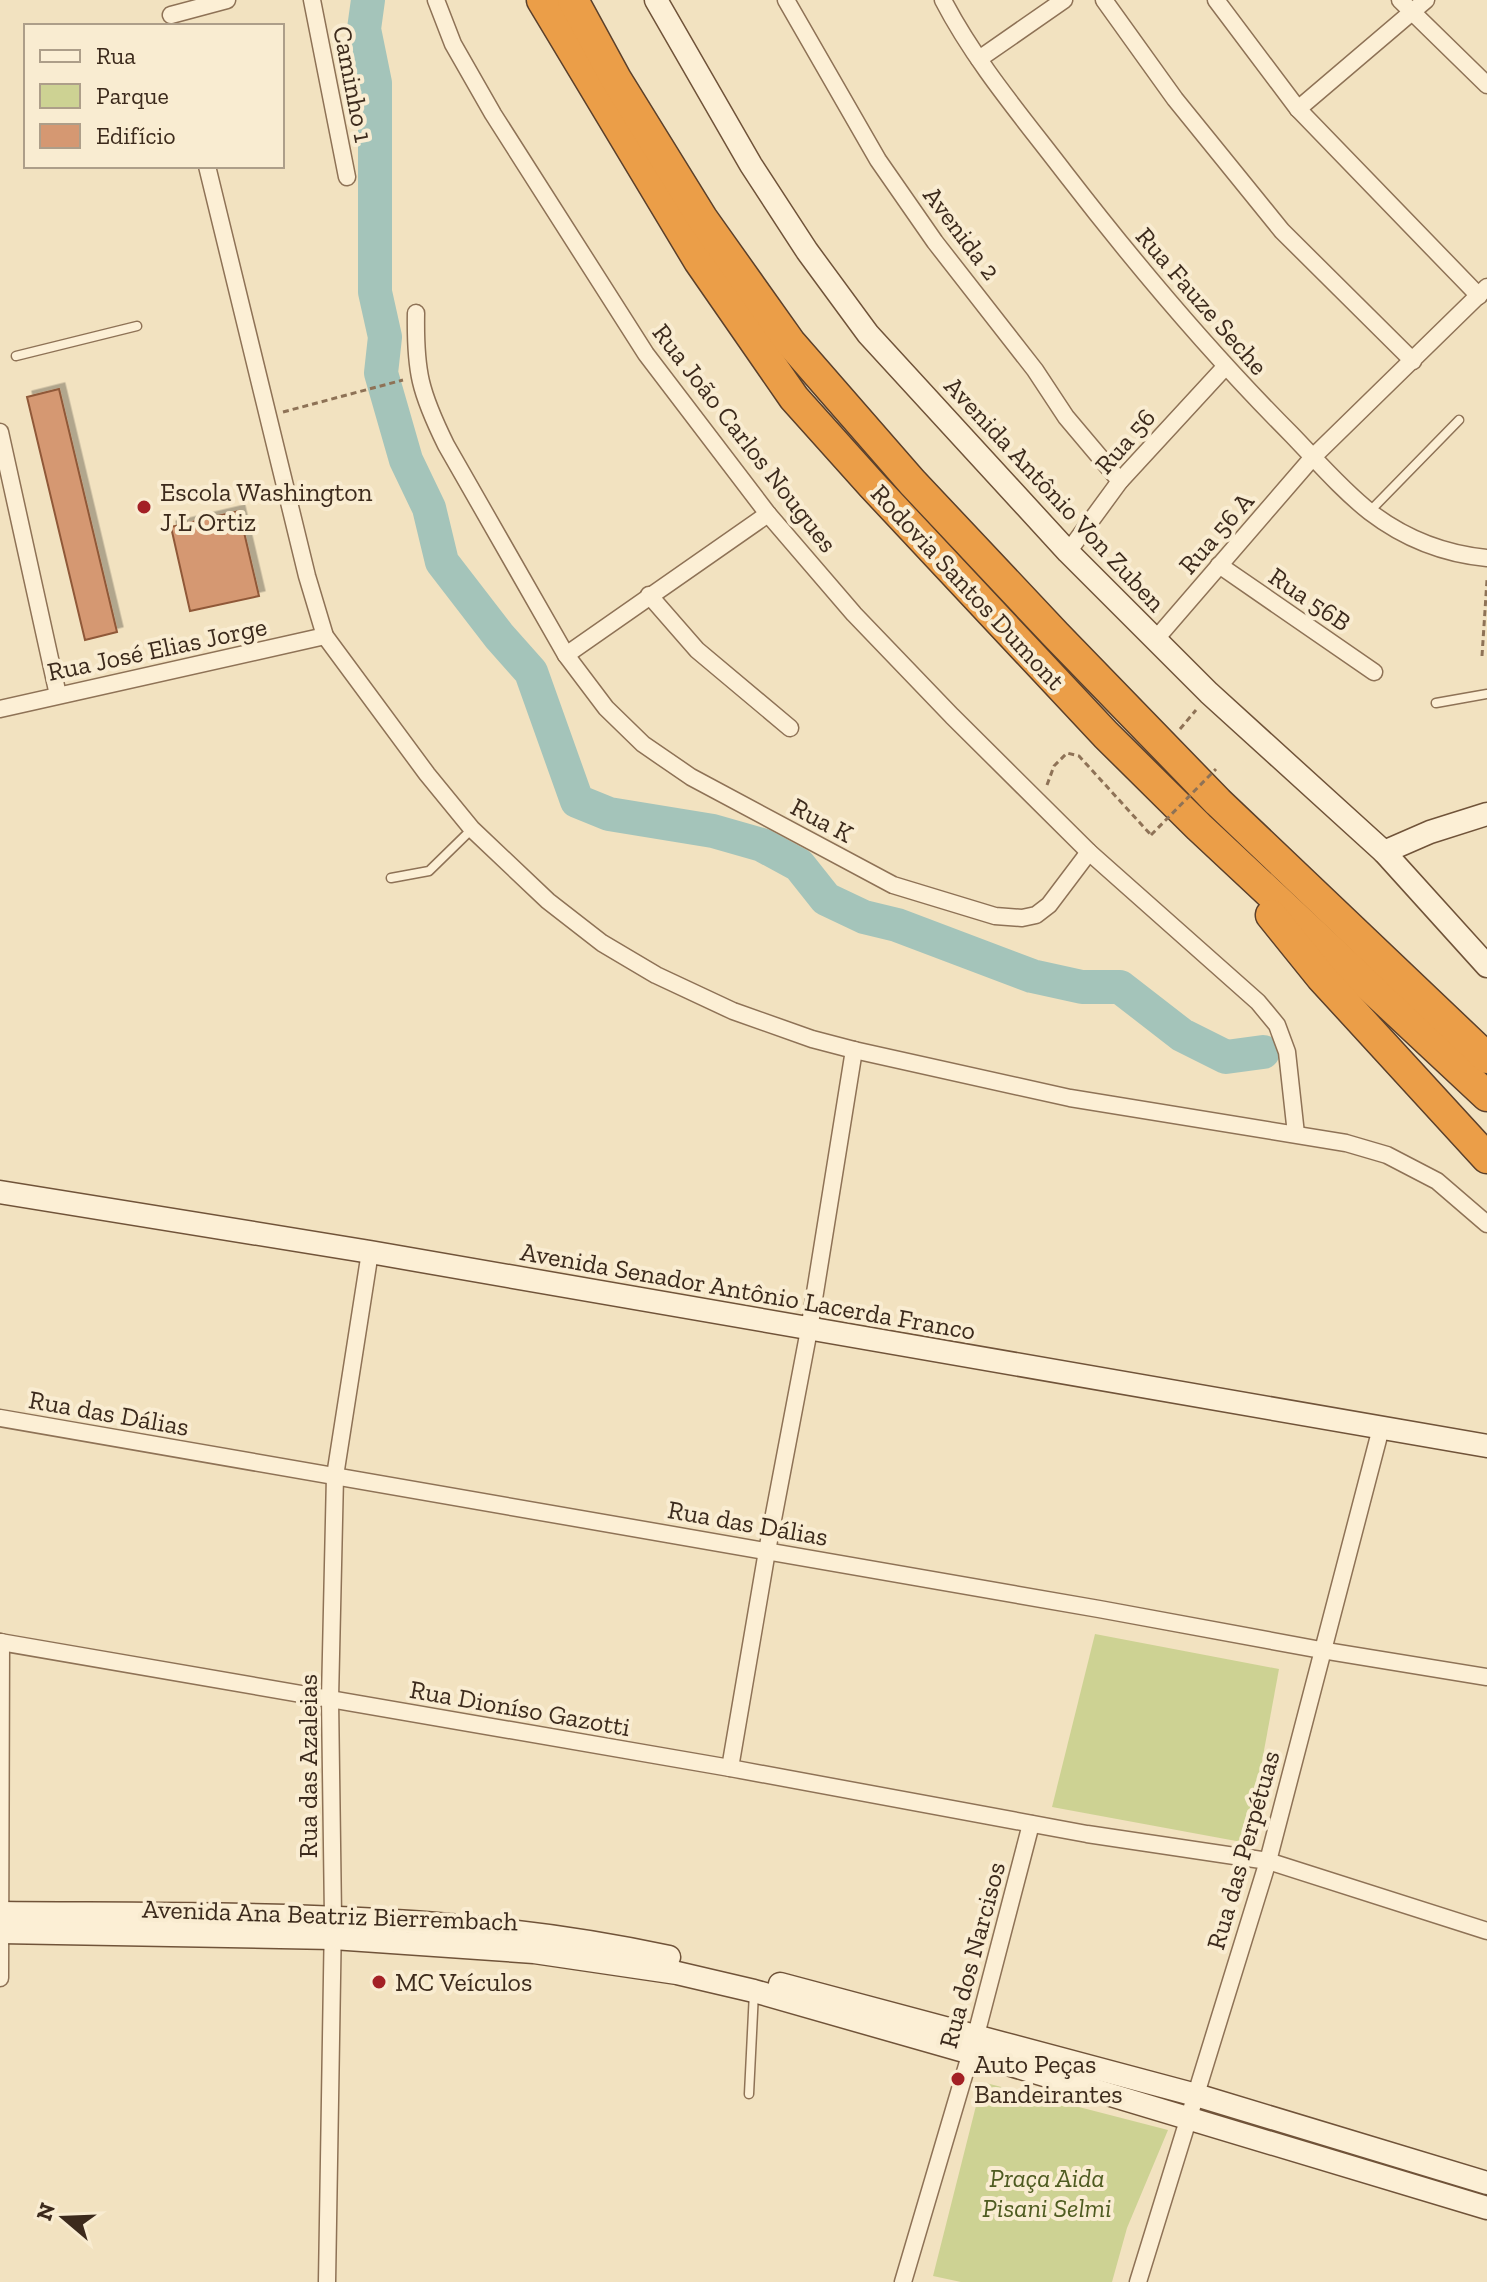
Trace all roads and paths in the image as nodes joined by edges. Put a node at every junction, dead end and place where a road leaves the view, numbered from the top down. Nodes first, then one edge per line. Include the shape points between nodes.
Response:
1 (227, 0) edge
2 (312, 0) edge
3 (436, 0) edge
4 (542, 0) edge
5 (573, 0) edge
6 (656, 0) edge
7 (786, 0) edge
8 (943, 0) edge
9 (1064, 0) edge
10 (1104, 0) edge
11 (1216, 0) edge
12 (1400, 0) edge
13 (1420, 6) edge
14 (170, 14) edge
15 (979, 59) junction
16 (1487, 85) edge
17 (1298, 109) junction
18 (207, 168) edge
19 (347, 177) dead end
20 (1483, 292) edge
21 (416, 313) dead end
22 (137, 326) dead end
23 (16, 356) dead end
24 (1413, 361) junction
25 (1225, 367) junction
26 (392, 383) dead end
27 (268, 416) junction
28 (1459, 420) dead end
29 (0, 432) edge
30 (1313, 457) junction
31 (1120, 481) junction
32 (1370, 511) junction
33 (768, 514) junction
34 (1068, 552) junction
35 (1487, 558) edge
36 (1219, 565) junction
37 (1487, 580) edge
38 (649, 595) junction
39 (325, 636) junction
40 (1155, 640) junction
41 (566, 655) junction
42 (1482, 656) dead end
43 (1374, 672) dead end
44 (1209, 693) junction
45 (1487, 694) edge
46 (58, 695) junction
47 (1436, 703) dead end
48 (0, 709) edge
49 (790, 728) dead end
50 (1179, 730) dead end
51 (1216, 769) dead end
52 (1040, 803) junction
53 (1487, 814) edge
54 (1199, 827) junction
55 (472, 829) junction
56 (1089, 852) junction
57 (1384, 852) junction
58 (391, 878) dead end
59 (1487, 966) edge
60 (1450, 1025) junction
61 (854, 1050) junction
62 (1487, 1051) edge
63 (1487, 1058) edge
64 (1487, 1096) edge
65 (1296, 1134) junction
66 (1487, 1158) edge
67 (0, 1192) edge
68 (1487, 1224) edge
69 (370, 1252) junction
70 (809, 1330) junction
71 (0, 1418) edge
72 (1381, 1428) junction
73 (1487, 1446) edge
74 (335, 1476) junction
75 (767, 1551) junction
76 (0, 1642) edge
77 (1321, 1650) junction
78 (1487, 1677) edge
79 (330, 1699) junction
80 (730, 1768) junction
81 (1031, 1824) junction
82 (1268, 1861) junction
83 (0, 1913) edge
84 (333, 1927) junction
85 (1487, 1931) edge
86 (0, 1932) edge
87 (0, 1978) edge
88 (754, 1991) junction
89 (974, 2044) junction
90 (749, 2094) dead end
91 (1196, 2095) junction
92 (1190, 2118) junction
93 (1487, 2183) edge
94 (1487, 2208) edge
95 (327, 2282) edge
96 (903, 2282) edge
97 (1138, 2282) edge

1 - 14 street
2 - 19 street, Caminho 1
3 - 33 street, Rua João Carlos Nougues via 453,44 493,114 637,341
4 - 54 highway, Rodovia Santos Dumont via 699,261 794,398 1106,735
5 - 60 highway, Rodovia Santos Dumont via 702,218 790,342 1056,635 1218,802
6 - 34 street, Avenida Antônio Von Zuben via 751,165 868,334
7 - 31 street, Avenida 2 via 878,160 1066,417
8 - 15 street, Rua Fauze Seche
9 - 15 street
10 - 24 street via 1175,99 1282,231
11 - 17 street
12 - 13 street
13 - 16 street
13 - 17 street
15 - 25 street, Rua Fauze Seche via 1122,247
17 - 20 street
18 - 27 street
20 - 24 street, Rua 56 A
21 - 41 street, Rua K via 417,377 428,409
22 - 23 lane
24 - 30 street, Rua 56 A
25 - 30 street, Rua Fauze Seche
25 - 31 street, Rua 56
26 - 27 path
27 - 39 street
28 - 32 lane
29 - 46 street
30 - 32 street, Rua Fauze Seche
30 - 36 street, Rua 56 A
31 - 34 street, Rua 56
32 - 35 street, Rua Fauze Seche via 1439,549
33 - 38 street
33 - 52 street, Rua João Carlos Nougues via 854,614
34 - 40 street, Avenida Antônio Von Zuben
36 - 40 street, Rua 56 A
36 - 43 street, Rua 56B
37 - 42 path
38 - 41 street
38 - 49 street via 697,650
39 - 46 street, Rua José Elias Jorge
39 - 55 street
40 - 44 street, Avenida Antônio Von Zuben
41 - 56 street, Rua K via 606,708 643,744 691,777 893,885 995,916 1022,918 1049,905
44 - 50 path
44 - 57 street, Avenida Antônio Von Zuben
45 - 47 lane
46 - 48 street, Rua José Elias Jorge
51 - 52 path, bridge via 1151,835 1079,756 1067,753 1054,766
52 - 56 street, Rua João Carlos Nougues
53 - 57 street
54 - 64 highway, Rodovia Santos Dumont
54 - 66 highway via 1321,977
55 - 58 lane via 429,871
55 - 61 street via 548,901 602,943 656,975 733,1011
56 - 65 street via 1258,1002 1277,1025 1287,1052
57 - 59 street, Avenida Antônio Von Zuben
60 - 62 highway
60 - 63 highway, Rodovia Santos Dumont
61 - 65 street via 1070,1098
61 - 70 street
65 - 68 street via 1387,1155 1437,1181
67 - 69 street, Avenida Senador Antônio Lacerda Franco
69 - 70 street, Avenida Senador Antônio Lacerda Franco
69 - 74 street, Rua das Azaleias
70 - 72 street, Avenida Senador Antônio Lacerda Franco
70 - 75 street
71 - 74 street, Rua das Dálias
72 - 73 street, Avenida Senador Antônio Lacerda Franco
72 - 77 street, Rua das Perpétuas
74 - 75 street, Rua das Dálias
74 - 79 street, Rua das Azaleias
75 - 77 street, Rua das Dálias
75 - 80 street
76 - 79 street, Rua Dioníso Gazotti
76 - 83 street
77 - 78 street, Rua das Dálias
77 - 82 street, Rua das Perpétuas
79 - 80 street, Rua Dioníso Gazotti
79 - 84 street, Rua das Azaleias
80 - 81 street, Rua Dioníso Gazotti
81 - 82 street, Rua Dioníso Gazotti
81 - 89 street, Rua dos Narcisos
82 - 85 street, Rua Dioníso Gazotti
82 - 91 street, Rua das Perpétuas
83 - 84 street, Avenida Ana Beatriz Bierrembach
83 - 86 street
84 - 86 street, Avenida Ana Beatriz Bierrembach
84 - 88 street, Avenida Ana Beatriz Bierrembach via 677,1973
84 - 89 street, Avenida Ana Beatriz Bierrembach via 536,1934 622,1947 842,1999
84 - 95 street, Rua das Azaleias
86 - 87 street
88 - 89 street, Avenida Ana Beatriz Bierrembach
88 - 90 lane
89 - 91 street, Avenida Ana Beatriz Bierrembach
89 - 92 street, Avenida Ana Beatriz Bierrembach
89 - 96 street, Rua dos Narcisos
91 - 92 street, Rua das Perpétuas
91 - 93 street, Avenida Ana Beatriz Bierrembach
92 - 94 street, Avenida Ana Beatriz Bierrembach
92 - 97 street, Rua das Perpétuas

